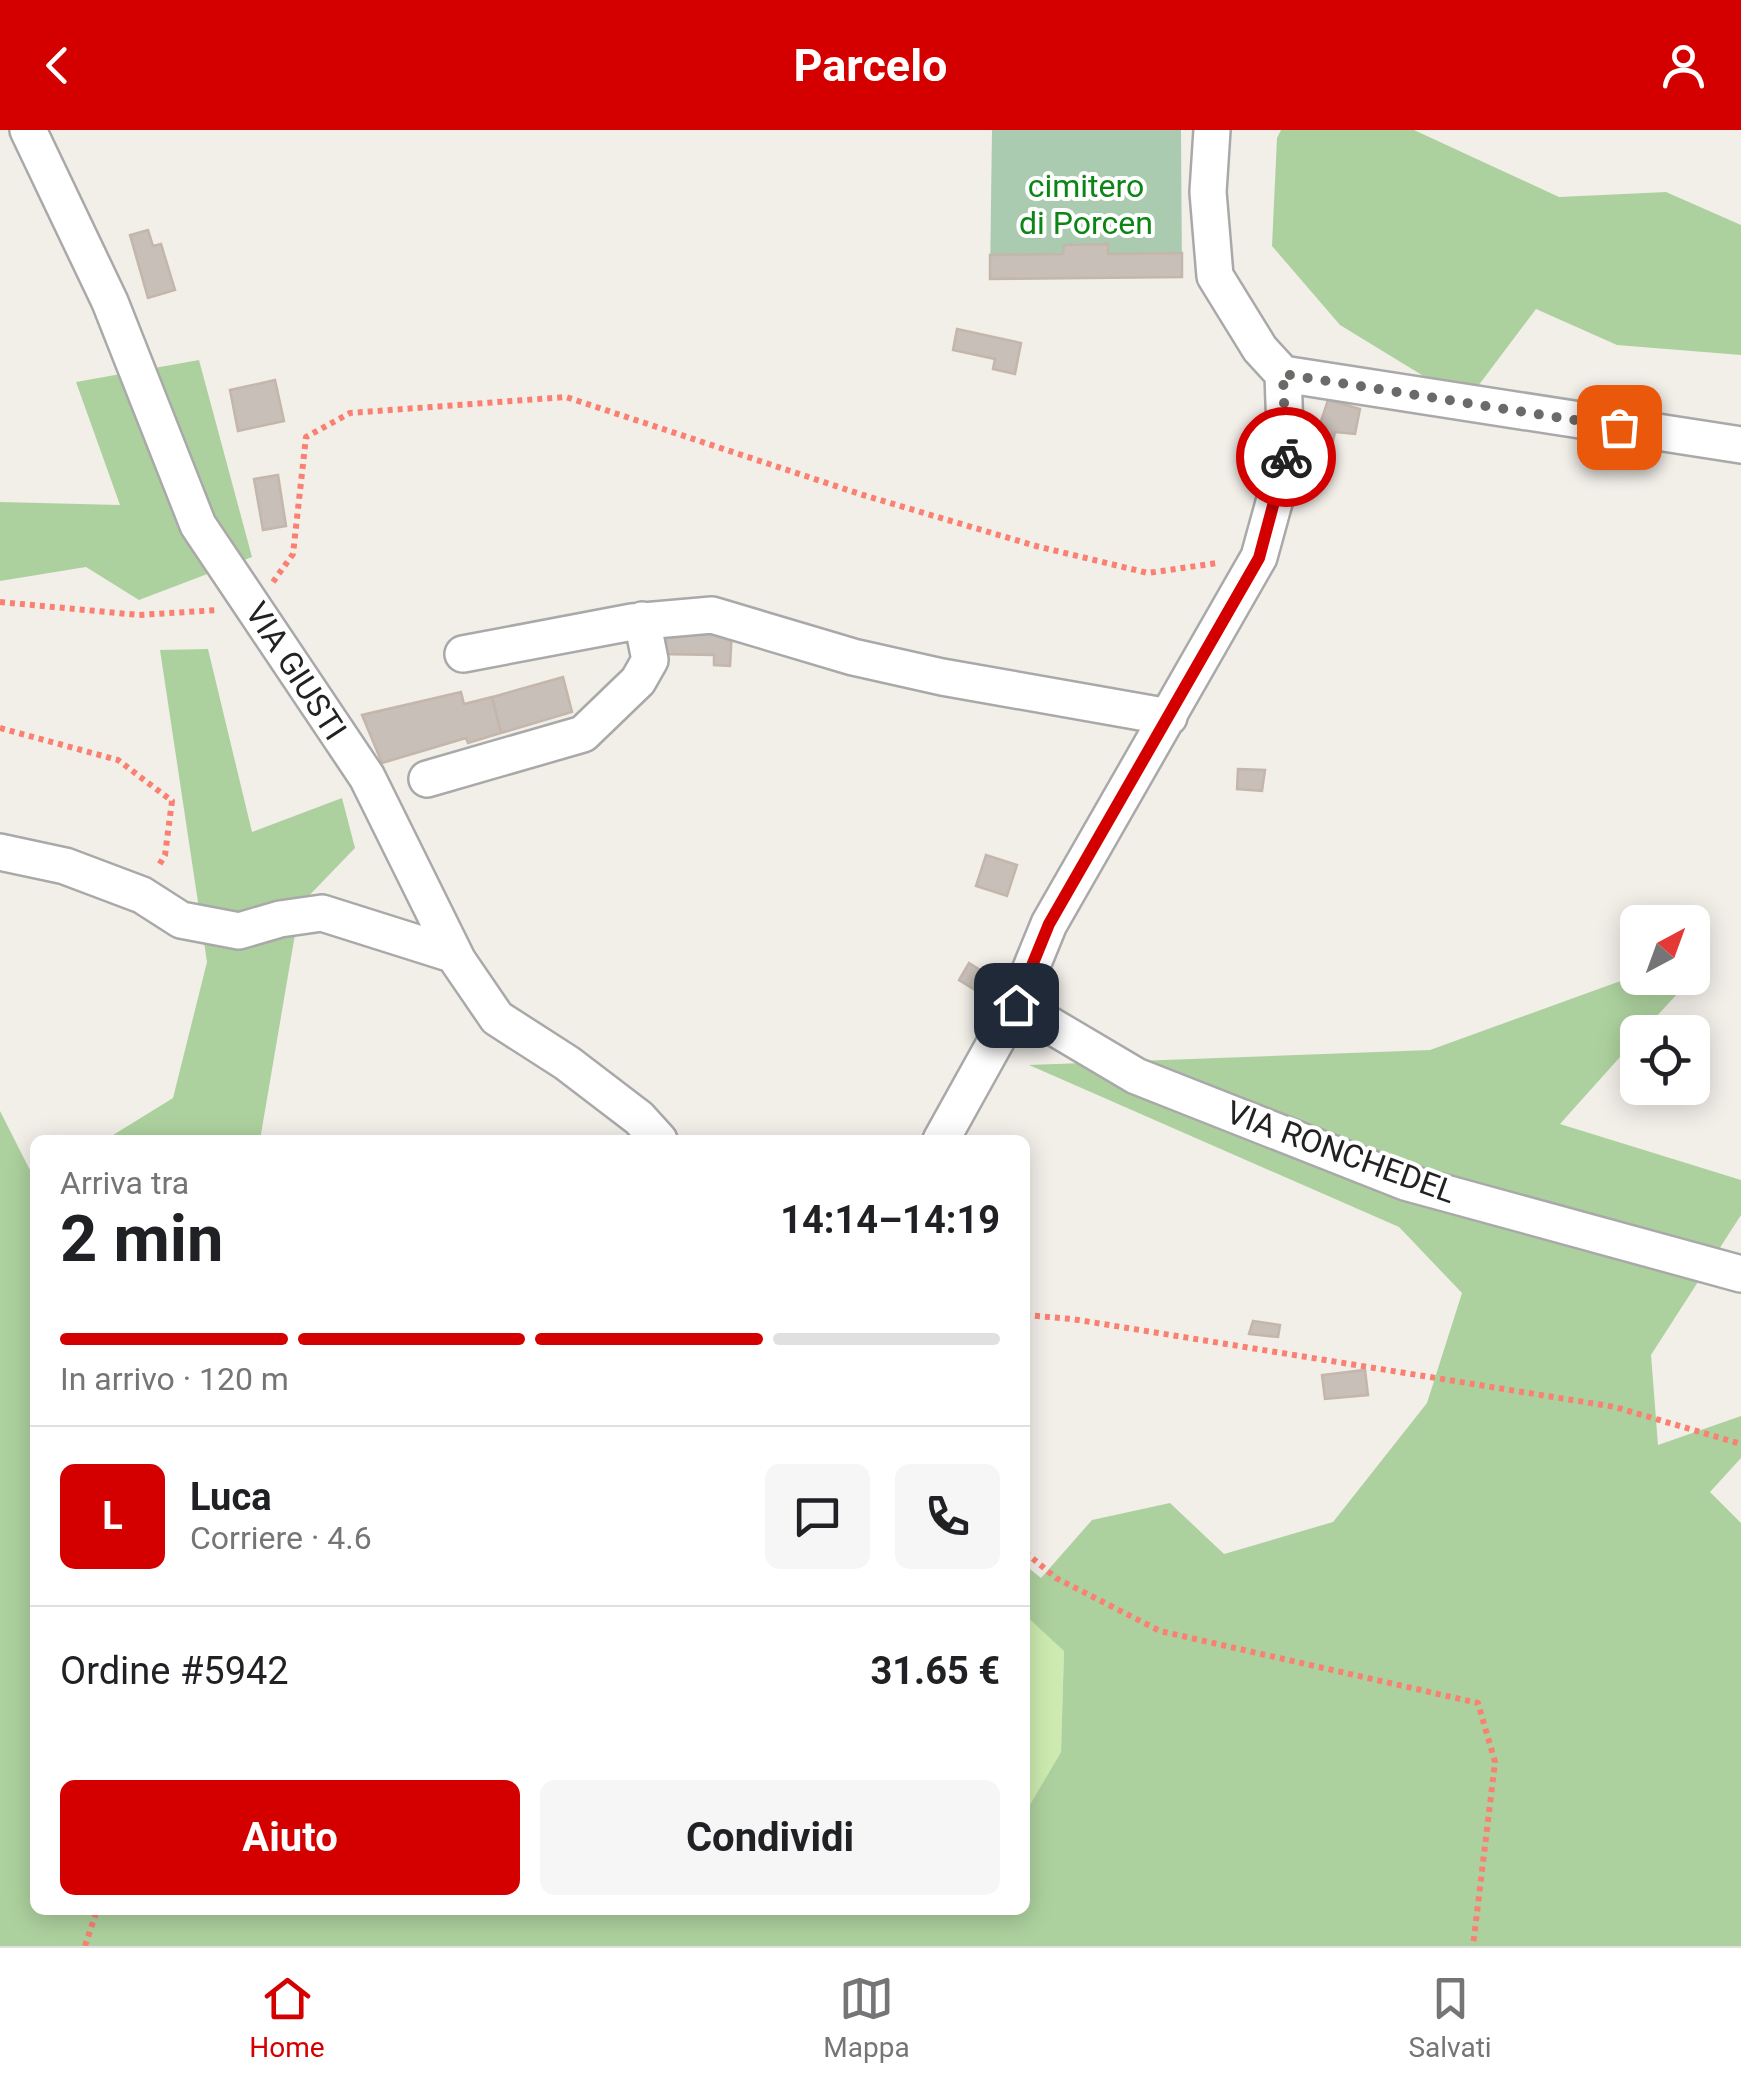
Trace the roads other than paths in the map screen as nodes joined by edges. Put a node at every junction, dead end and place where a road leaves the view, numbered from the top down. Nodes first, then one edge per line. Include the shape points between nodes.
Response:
1 (28, 130) edge
2 (1212, 130) edge
3 (1283, 374) junction
4 (1741, 445) edge
5 (642, 620) junction
6 (463, 654) dead end
7 (1169, 717) junction
8 (427, 779) dead end
9 (0, 852) edge
10 (454, 956) junction
11 (1016, 1005) junction
12 (654, 1135) edge
13 (943, 1135) edge
14 (1735, 1270) edge

1 - 10 street, VIA GIUSTI via 110,302 198,525 367,778
2 - 3 street via 1208,192 1215,276
3 - 4 street
3 - 7 street via 1286,460 1259,558
5 - 6 street
5 - 7 street via 712,615 942,677
5 - 8 street via 650,660 638,681 583,734
7 - 11 street via 1049,924
9 - 10 street via 66,866 142,895 181,920 239,931 322,913
10 - 12 street, VIA GIUSTI via 498,1018 568,1062
11 - 13 street
11 - 14 street, VIA RONCHEDEL via 1136,1076 1405,1182

